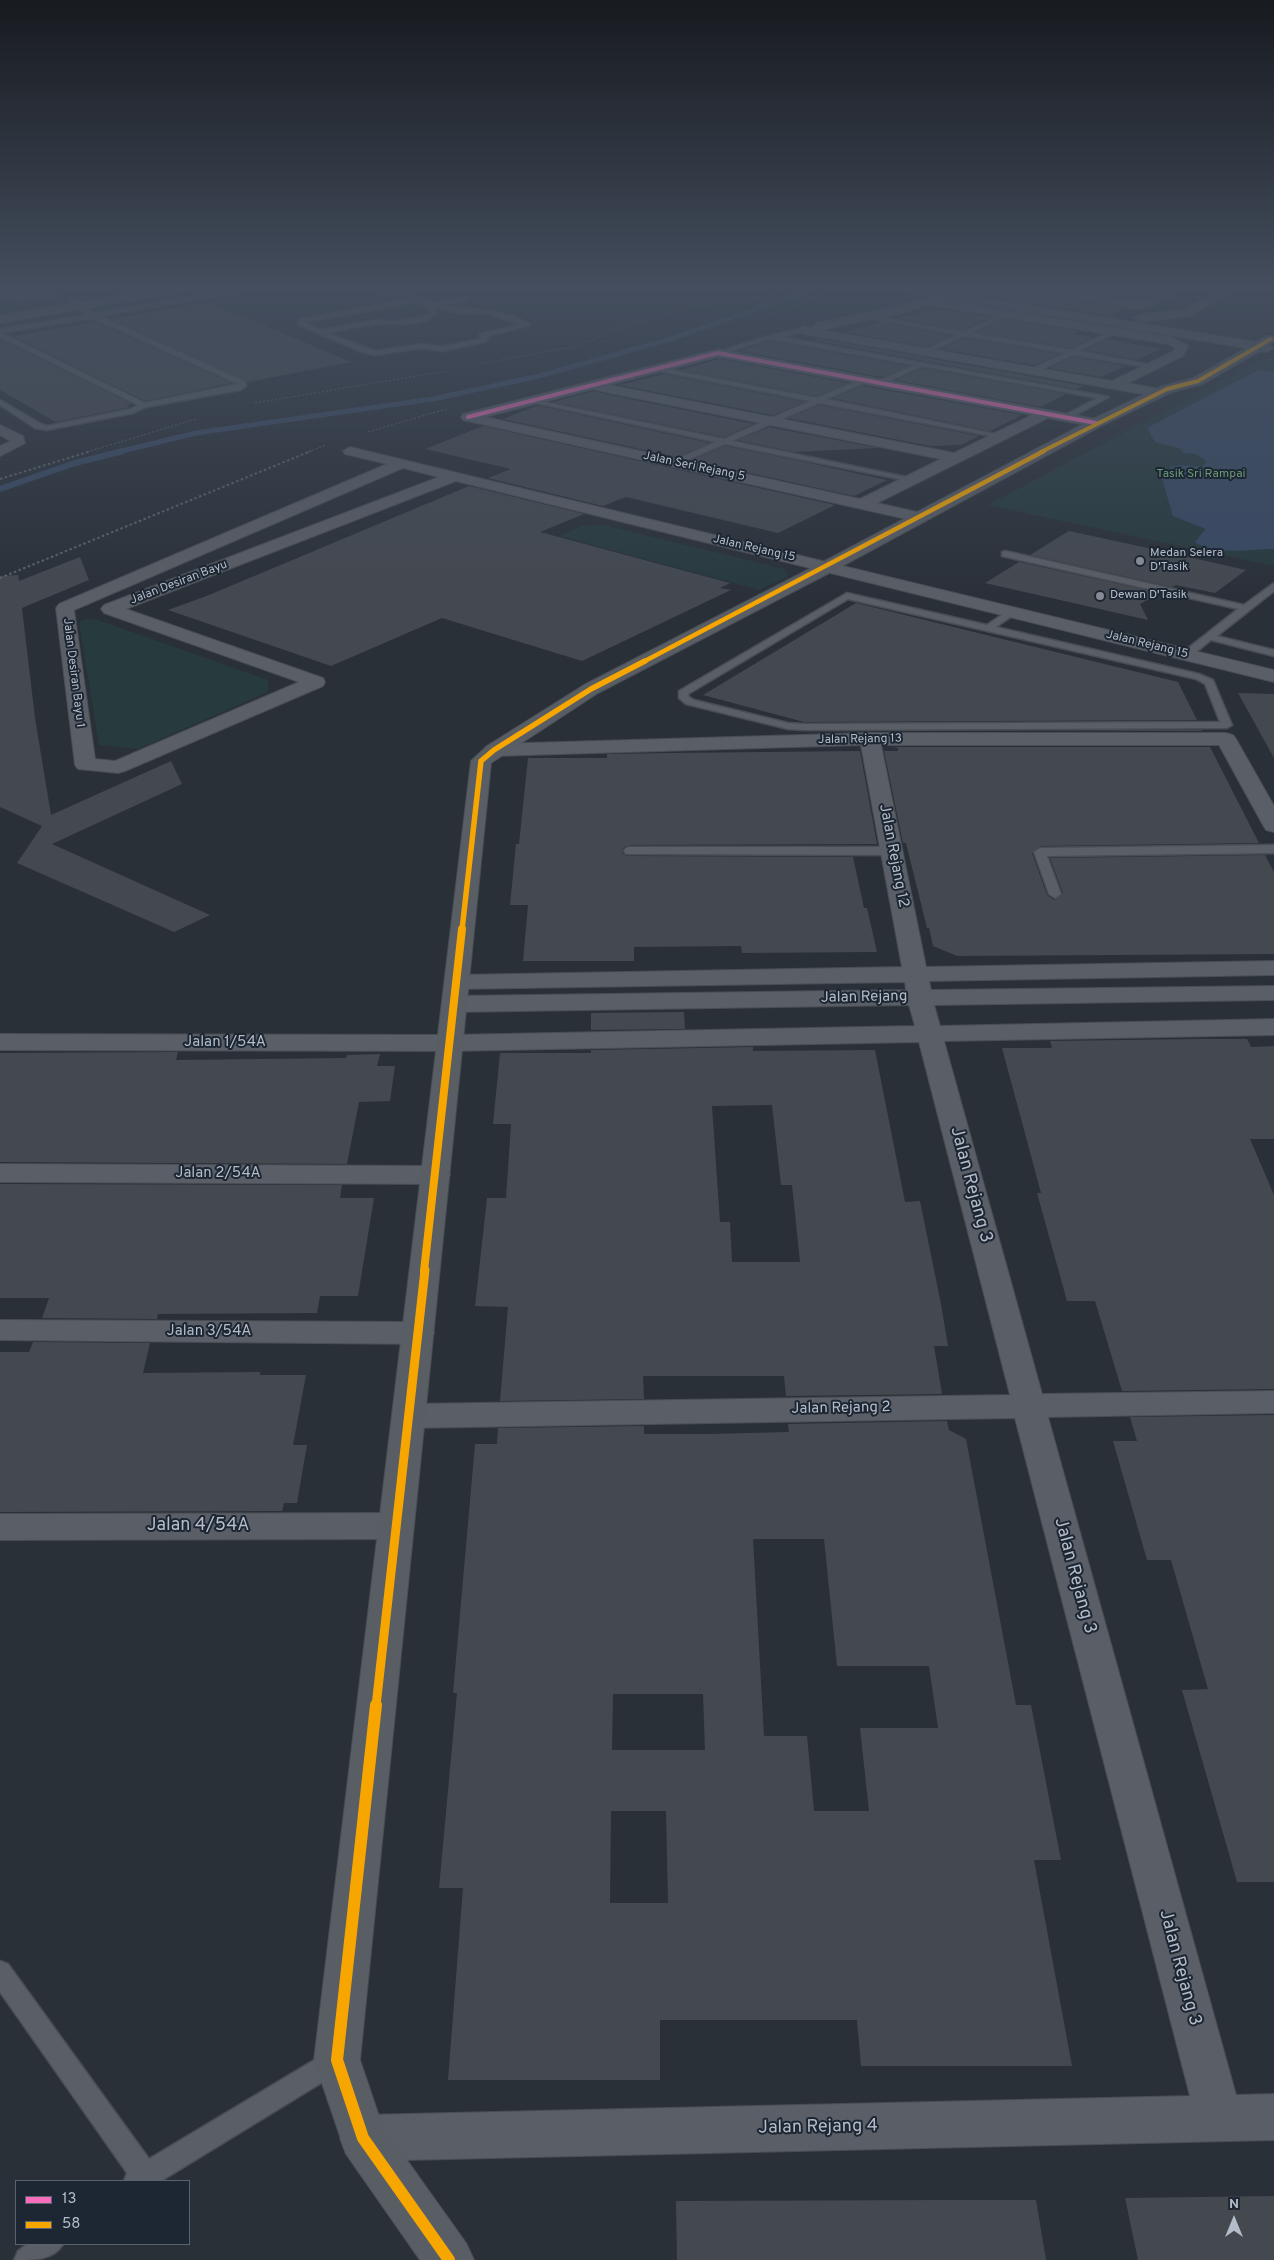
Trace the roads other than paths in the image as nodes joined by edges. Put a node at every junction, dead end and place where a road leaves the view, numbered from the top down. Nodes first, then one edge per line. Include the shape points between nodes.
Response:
1 (115, 392) edge
2 (212, 392) edge
3 (565, 392) edge
4 (624, 392) edge
5 (778, 392) edge
6 (834, 392) edge
7 (931, 392) edge
8 (1084, 392) edge
9 (1160, 392) edge
10 (816, 400) junction
11 (530, 401) junction
12 (0, 402) edge
13 (144, 405) junction
14 (1046, 414) junction
15 (1066, 418) junction
16 (770, 421) junction
17 (1096, 423) junction
18 (0, 428) edge
19 (1001, 436) junction
20 (724, 442) junction
21 (350, 451) dead end
22 (0, 452) edge
23 (956, 458) junction
24 (675, 463) junction
25 (401, 464) junction
26 (451, 478) junction
27 (911, 480) junction
28 (862, 504) junction
29 (920, 517) junction
30 (1005, 554) dead end
31 (827, 567) junction
32 (1274, 586) edge
33 (65, 608) junction
34 (1246, 608) junction
35 (110, 609) junction
36 (1012, 612) junction
37 (989, 628) junction
38 (1209, 637) junction
39 (1274, 653) edge
40 (1186, 655) junction
41 (1274, 676) edge
42 (316, 682) joint
43 (870, 739) junction
44 (494, 750) junction
45 (1274, 825) edge
46 (1274, 849) edge
47 (630, 851) dead end
48 (892, 851) junction
49 (1056, 894) dead end
50 (1274, 968) edge
51 (918, 986) junction
52 (456, 993) junction
53 (1274, 993) edge
54 (1274, 1027) edge
55 (929, 1034) junction
56 (0, 1042) edge
57 (450, 1044) junction
58 (0, 1173) edge
59 (436, 1175) junction
60 (0, 1330) edge
61 (418, 1333) junction
62 (1274, 1402) edge
63 (1029, 1406) junction
64 (408, 1416) junction
65 (396, 1526) junction
66 (0, 1527) edge
67 (0, 1972) edge
68 (337, 2060) junction
69 (1274, 2117) edge
70 (1219, 2118) junction
71 (363, 2138) junction
72 (140, 2178) edge
73 (49, 2245) edge
74 (27, 2260) edge
75 (449, 2260) edge

1 - 13 lane
2 - 13 lane
3 - 11 street
4 - 16 street
5 - 10 lane
6 - 10 lane
7 - 14 street
8 - 15 lane via 1105,397
9 - 17 street
10 - 16 lane
10 - 19 lane
11 - 20 lane
11 - 24 street, Jalan Seri Rejang 5 via 468,417
12 - 13 lane via 38,426 47,428 133,411
14 - 15 street
14 - 19 street
15 - 17 street
16 - 20 lane
16 - 23 street
17 - 29 street
18 - 22 street via 18,439 18,444
19 - 23 street
20 - 24 lane
20 - 27 lane
21 - 25 street, Jalan Rejang 15
23 - 27 street
24 - 28 street, Jalan Seri Rejang 5
25 - 26 street, Jalan Rejang 15
25 - 33 street, Jalan Desiran Bayu 1
26 - 31 street, Jalan Rejang 15
26 - 35 street, Jalan Desiran Bayu
27 - 28 street
28 - 29 street, Jalan Seri Rejang 5
29 - 31 street
30 - 34 lane
31 - 36 street, Jalan Rejang 15
31 - 44 street via 591,689
32 - 34 lane
33 - 35 street
33 - 42 street, Jalan Desiran Bayu 1 via 85,765 118,767
34 - 38 lane
35 - 42 street, Jalan Desiran Bayu
36 - 37 lane
36 - 40 street, Jalan Rejang 15
37 - 37 lane via 1199,677 1209,682 1227,725 804,727 788,726 684,698 683,693 847,596
38 - 39 lane
38 - 40 lane
40 - 41 street, Jalan Rejang 15
43 - 44 street, Jalan Rejang 13
43 - 45 street, Jalan Rejang 13 via 1226,739
43 - 48 street, Jalan Rejang 12
44 - 52 street via 481,761
46 - 49 lane via 1040,852
47 - 48 lane
48 - 51 street, Jalan Rejang 12
50 - 51 street
51 - 52 street, Jalan Rejang
51 - 53 street, Jalan Rejang
51 - 55 street, Jalan Rejang 12
52 - 57 street
54 - 55 street, Jalan 1/54A
55 - 57 street, Jalan 1/54A
55 - 63 street, Jalan Rejang 3
56 - 57 street, Jalan 1/54A
57 - 59 street
58 - 59 street, Jalan 2/54A
59 - 61 street
60 - 61 street, Jalan 3/54A
61 - 64 street
62 - 63 street, Jalan Rejang 2
63 - 64 street, Jalan Rejang 2
63 - 70 street, Jalan Rejang 3
64 - 65 street
65 - 66 street, Jalan 4/54A
65 - 68 street
67 - 72 lane
68 - 71 street
68 - 72 lane
69 - 70 street, Jalan Rejang 4
70 - 71 street, Jalan Rejang 4
71 - 75 street
73 - 74 lane

